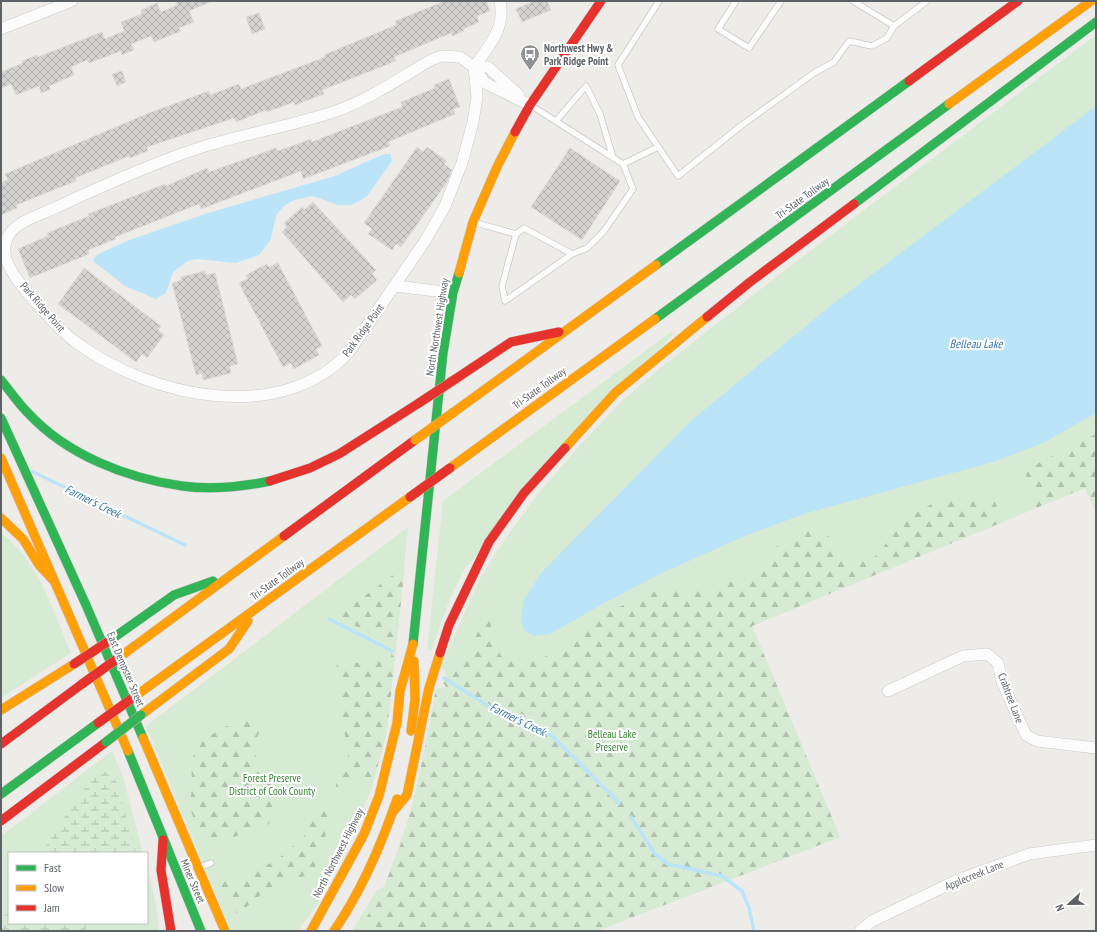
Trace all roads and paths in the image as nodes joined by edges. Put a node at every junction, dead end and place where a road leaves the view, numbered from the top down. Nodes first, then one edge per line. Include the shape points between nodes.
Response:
1 (72, 1) edge
2 (500, 1) edge
3 (602, 1) edge
4 (659, 1) edge
5 (736, 1) edge
6 (781, 1) edge
7 (853, 1) edge
8 (927, 1) edge
9 (1018, 1) edge
10 (1091, 1) edge
11 (1096, 22) edge
12 (894, 26) junction
13 (1, 30) edge
14 (474, 67) junction
15 (530, 105) junction
16 (556, 121) junction
17 (658, 147) junction
18 (613, 158) junction
19 (623, 164) junction
20 (473, 222) junction
21 (516, 234) junction
22 (572, 254) junction
23 (395, 286) junction
24 (453, 292) junction
25 (567, 330) junction
26 (1, 380) edge
27 (1, 418) edge
28 (2, 461) edge
29 (1, 518) edge
30 (236, 572) junction
31 (55, 582) junction
32 (257, 608) junction
33 (413, 644) junction
34 (888, 691) dead end
35 (1, 710) edge
36 (1, 744) edge
37 (1096, 748) edge
38 (1, 794) edge
39 (393, 812) junction
40 (1, 821) edge
41 (163, 840) junction
42 (1096, 845) edge
43 (211, 863) dead end
44 (198, 868) junction
45 (357, 894) junction
46 (171, 931) edge
47 (201, 931) edge
48 (225, 931) edge
49 (311, 931) edge
50 (334, 931) edge
51 (340, 931) edge
52 (860, 931) edge

1 - 13 street
2 - 14 street via 501,21 496,36
3 - 15 main road, North Northwest Highway
4 - 17 lane via 618,65 638,117
5 - 6 lane via 718,29 749,48
7 - 12 lane
8 - 12 lane
9 - 25 main road
10 - 32 main road, Tri-State Tollway, bridge
11 - 39 main road via 750,282 640,372 615,393 524,493 489,542 449,625 429,688 407,795
12 - 17 lane via 887,38 872,46 849,41 834,62 814,72 733,131 678,176
14 - 15 street, Park Ridge Point via 485,83
14 - 23 street, Park Ridge Point via 477,97 474,122 462,163 436,224
14 - 23 street, Park Ridge Point via 460,57 441,56 336,111 179,155 84,194 25,222 10,233 4,249 6,258 21,284 56,325 76,343 137,377 159,385 221,396 264,395 289,390 321,377 349,352
15 - 16 lane
15 - 20 main road, North Northwest Highway via 497,167
16 - 18 lane
16 - 18 lane via 586,86 600,114
17 - 19 lane
18 - 19 lane
19 - 22 lane via 633,189 604,231 587,248
20 - 21 lane
20 - 24 main road, North Northwest Highway
21 - 22 lane via 524,228
21 - 22 lane via 502,286 505,300
23 - 24 street
24 - 33 main road, North Northwest Highway via 443,353
25 - 26 main road, bridge via 511,342 340,453 278,479 246,486 195,488 161,484 121,472 85,456 59,439 33,418
25 - 30 main road, bridge
27 - 44 main road, East Dempster Street via 86,605
28 - 31 main road
29 - 31 main road via 23,539 39,565
30 - 35 main road, bridge via 174,595 109,641
30 - 36 main road, bridge
31 - 41 main road via 136,770
32 - 38 main road, Tri-State Tollway, bridge
32 - 40 main road, bridge via 229,649
33 - 39 main road, North Northwest Highway via 415,700 407,757
33 - 49 main road, North Northwest Highway via 400,691 397,723 389,759 378,796 364,834
34 - 37 street, Crabtree Lane via 963,656 987,654 998,663 1002,682 1026,735 1038,741
39 - 45 main road, North Northwest Highway via 377,855
41 - 46 main road via 161,870
41 - 47 main road, Miner Street
42 - 52 street, Applecreek Lane via 1029,854 958,880 872,921
43 - 44 lane
44 - 48 main road, East Dempster Street
45 - 50 main road, North Northwest Highway
45 - 51 main road

